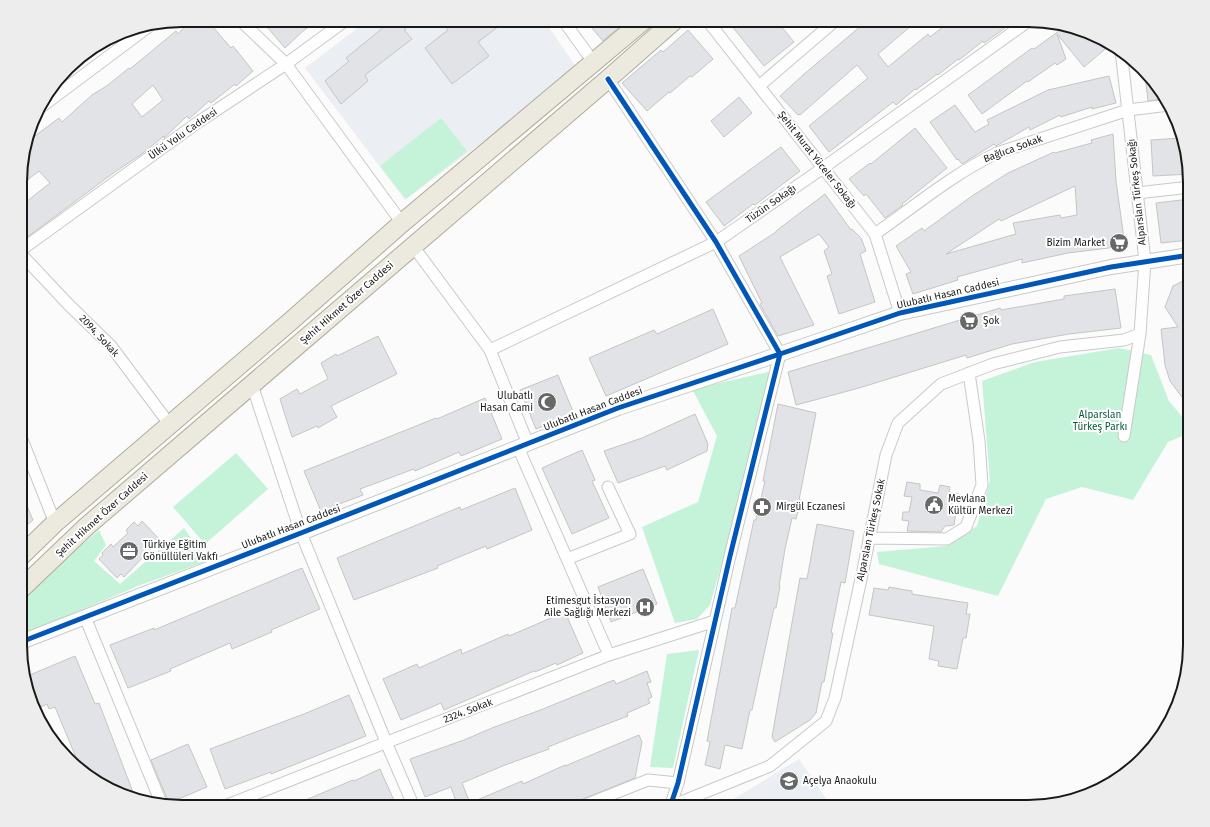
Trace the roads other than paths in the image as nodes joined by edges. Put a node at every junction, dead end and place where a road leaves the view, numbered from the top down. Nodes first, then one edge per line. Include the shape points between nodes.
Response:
1 (247, 27) edge
2 (336, 27) edge
3 (568, 27) edge
4 (636, 27) edge
5 (667, 27) edge
6 (713, 27) edge
7 (828, 27) edge
8 (1020, 27) edge
9 (141, 32) edge
10 (1122, 58) edge
11 (594, 63) junction
12 (286, 64) junction
13 (608, 79) junction
14 (759, 86) junction
15 (51, 100) edge
16 (1163, 106) edge
17 (1128, 110) junction
18 (823, 168) junction
19 (1183, 188) edge
20 (1137, 193) junction
21 (402, 224) junction
22 (875, 234) junction
23 (716, 242) junction
24 (27, 246) edge
25 (413, 246) junction
26 (1183, 255) edge
27 (27, 260) edge
28 (1145, 261) junction
29 (900, 313) junction
30 (1140, 334) junction
31 (490, 350) junction
32 (780, 354) junction
33 (969, 373) junction
34 (252, 385) junction
35 (170, 425) junction
36 (1124, 436) dead end
37 (523, 446) junction
38 (27, 452) edge
39 (608, 488) dead end
40 (55, 523) junction
41 (301, 533) junction
42 (869, 538) junction
43 (27, 545) edge
44 (567, 559) junction
45 (27, 584) edge
46 (85, 617) junction
47 (715, 621) junction
48 (27, 640) edge
49 (609, 656) junction
50 (386, 742) junction
51 (678, 784) junction
52 (159, 799) edge
53 (240, 800) edge
54 (411, 800) edge
55 (598, 800) edge
56 (673, 800) edge
57 (686, 800) edge

1 - 12 street
2 - 12 street, Ülkü Yolu Caddesi
3 - 11 street
4 - 11 main road
5 - 13 main road, Şehit Hikmet Özer Caddesi
6 - 14 street, Şehit Murat Yüceler Sokağı
7 - 14 street
8 - 18 street, Tüzün Sokağı
9 - 15 street
10 - 17 street, Alparslan Türkeş Sokağı
11 - 13 main road
11 - 21 main road
12 - 21 street
12 - 24 street, Ülkü Yolu Caddesi via 197,123
13 - 23 street
13 - 25 main road, Şehit Hikmet Özer Caddesi
14 - 18 street, Şehit Murat Yüceler Sokağı
16 - 17 street, Bağlıca Sokak
17 - 20 street, Alparslan Türkeş Sokağı
17 - 22 street, Bağlıca Sokak via 997,153 960,174
18 - 22 street, Şehit Murat Yüceler Sokağı
18 - 23 street, Tüzün Sokağı
19 - 20 street
20 - 28 street, Alparslan Türkeş Sokağı
21 - 35 main road
22 - 29 street, Şehit Murat Yüceler Sokağı
23 - 31 street, Tüzün Sokağı
23 - 32 street
25 - 31 street
25 - 34 main road, Şehit Hikmet Özer Caddesi
26 - 28 street, Ulubatlı Hasan Caddesi
27 - 35 street, 2094. Sokak via 111,346
28 - 29 street, Ulubatlı Hasan Caddesi
28 - 30 street, Alparslan Türkeş Sokağı
29 - 32 street, Ulubatlı Hasan Caddesi
30 - 33 street, Alparslan Türkeş Sokak via 1124,340 1060,347 993,364
30 - 36 street, Alparslan Türkeş Sokağı
31 - 37 street
32 - 37 street, Ulubatlı Hasan Caddesi via 618,408
32 - 47 street
33 - 42 street, Alparslan Türkeş Sokak via 941,384 898,423 886,455
33 - 42 street via 979,441 982,486 966,527 947,539
34 - 41 street
34 - 45 main road, Şehit Hikmet Özer Caddesi via 87,526
35 - 40 main road
37 - 41 street, Ulubatlı Hasan Caddesi
37 - 44 street
38 - 40 street
39 - 44 street via 630,534
40 - 43 main road
41 - 46 street, Ulubatlı Hasan Caddesi
41 - 50 street
42 - 57 street, Alparslan Türkeş Sokak via 835,698 826,721 770,766
44 - 49 street
46 - 48 street, Ulubatlı Hasan Caddesi
46 - 52 street
47 - 49 street, 2324. Sokak
47 - 51 street
49 - 50 street, 2324. Sokak
50 - 53 street, 2324. Sokak
50 - 54 street
51 - 55 street via 648,780
51 - 56 street

